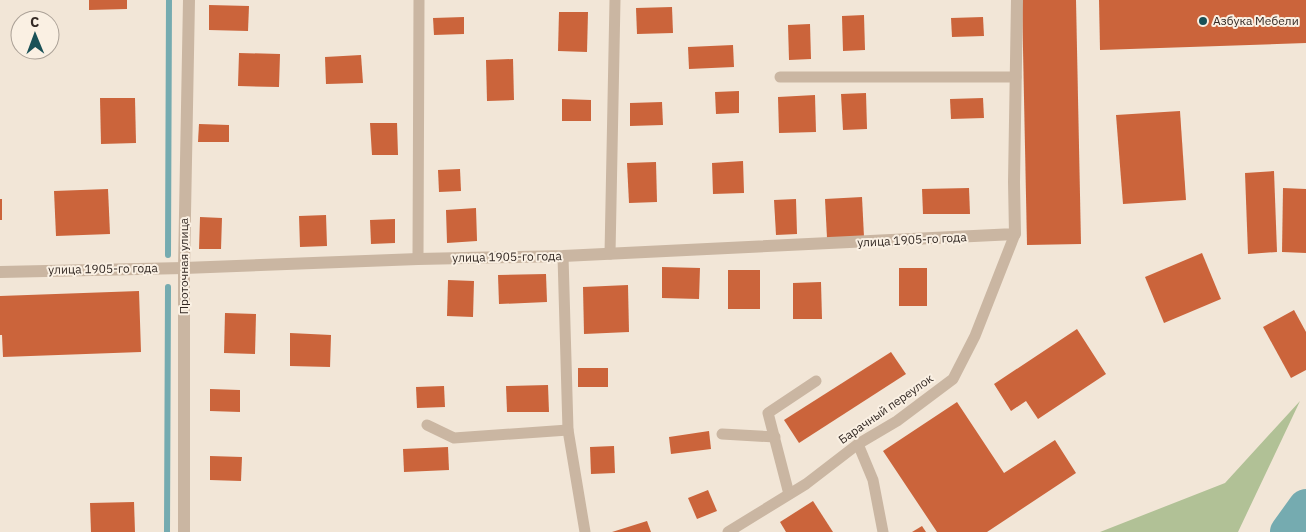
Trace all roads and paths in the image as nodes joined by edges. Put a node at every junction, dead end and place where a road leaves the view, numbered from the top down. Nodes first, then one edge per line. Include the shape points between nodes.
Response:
1 (188, 0) edge
2 (419, 0) edge
3 (615, 0) edge
4 (1017, 0) edge
5 (1016, 76) junction
6 (780, 77) dead end
7 (1015, 234) junction
8 (610, 254) junction
9 (563, 256) junction
10 (418, 259) junction
11 (184, 268) junction
12 (0, 272) edge
13 (816, 381) dead end
14 (427, 425) dead end
15 (568, 430) junction
16 (722, 434) dead end
17 (775, 437) junction
18 (858, 444) junction
19 (789, 494) junction
20 (184, 532) edge
21 (585, 532) edge
22 (728, 532) edge
23 (883, 532) edge

1 - 11 street, Проточная улица
2 - 10 lane
3 - 8 lane
4 - 5 street
5 - 6 lane
5 - 7 street
7 - 8 street, улица 1905-го года
7 - 18 lane, Барачный переулок via 975,336 953,379 897,421
8 - 9 street, улица 1905-го года
9 - 10 street, улица 1905-го года
9 - 15 lane
10 - 11 street, улица 1905-го года
11 - 12 street, улица 1905-го года
11 - 20 street, Проточная улица
13 - 17 lane via 768,413
14 - 15 lane via 454,438
15 - 21 lane
16 - 17 lane
17 - 19 lane
18 - 19 lane, Барачный переулок
18 - 23 lane via 873,480
19 - 22 lane, Барачный переулок

